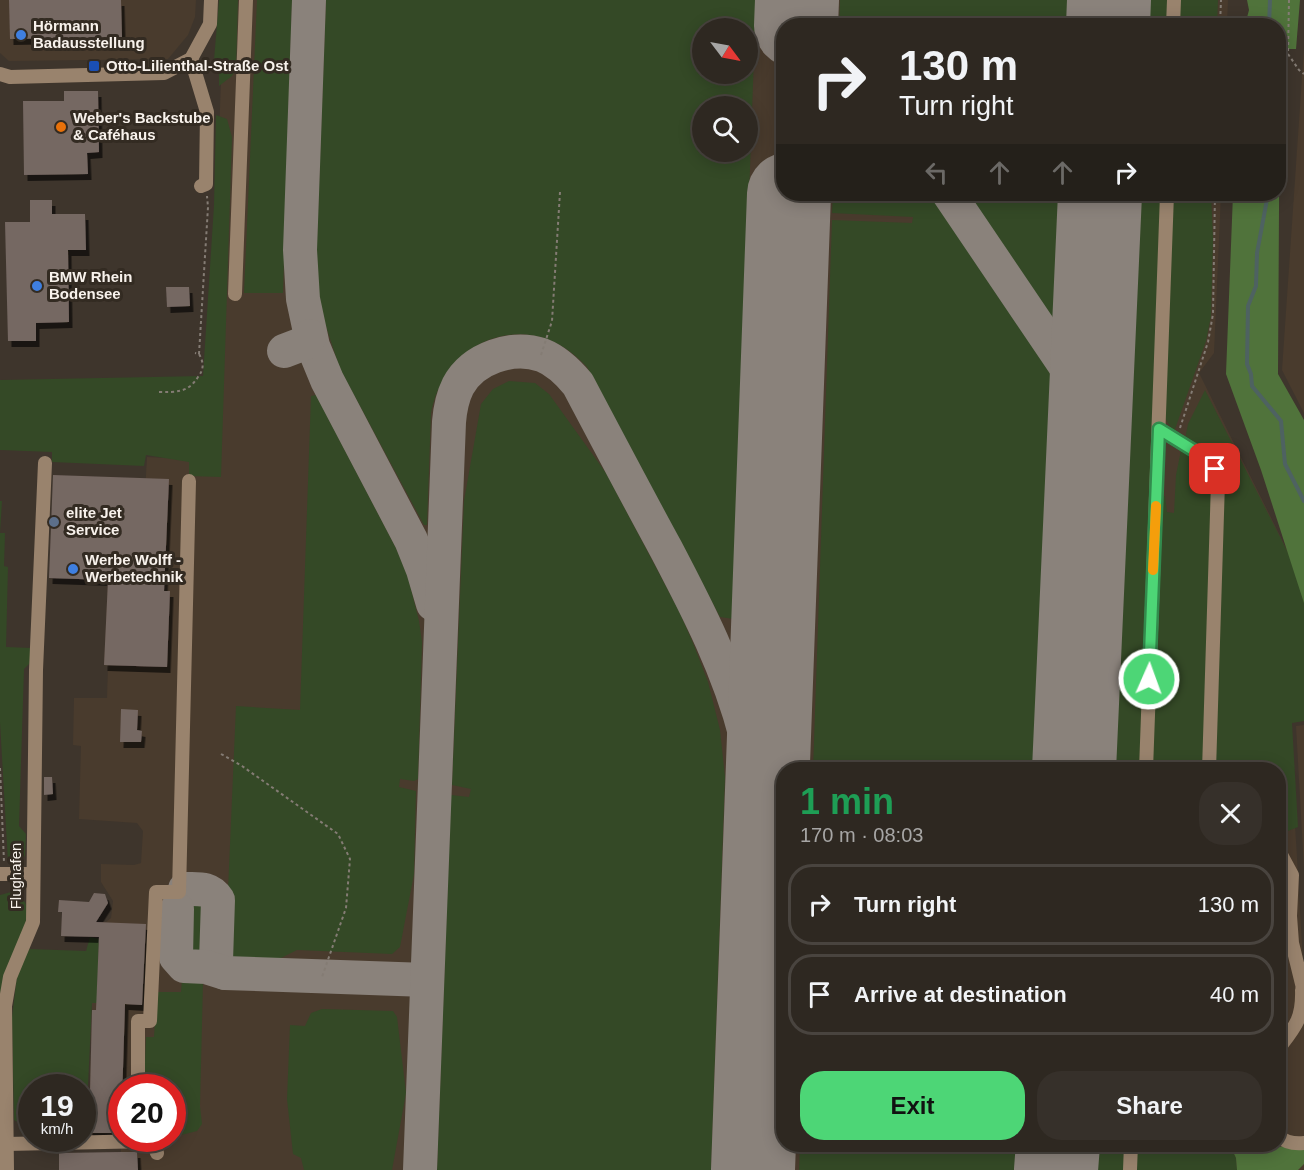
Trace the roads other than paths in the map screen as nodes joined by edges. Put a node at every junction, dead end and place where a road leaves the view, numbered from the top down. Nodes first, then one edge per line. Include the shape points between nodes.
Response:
1 (210, 0) edge
2 (246, 0) edge
3 (1174, 0) edge
4 (1173, 18) edge
5 (191, 60) junction
6 (3, 78) edge
7 (203, 185) road end
8 (1167, 201) edge
9 (235, 294) dead end
10 (1159, 429) junction
11 (45, 463) dead end
12 (189, 481) dead end
13 (1146, 762) edge
14 (1209, 762) edge
15 (1286, 864) edge
16 (2, 874) edge
17 (32, 874) junction
18 (1303, 991) edge
19 (1286, 1039) edge
20 (138, 1074) edge
21 (1286, 1141) edge
22 (108, 1142) edge
23 (1304, 1143) edge
24 (6, 1144) junction
25 (1131, 1152) edge
26 (7, 1170) edge
27 (1130, 1170) edge

1 - 5 street via 210,24
2 - 9 street
3 - 4 street
5 - 6 street via 164,73
5 - 7 street via 207,112
8 - 10 street
10 - 13 street
10 - 14 street via 1206,458 1215,469 1218,482
11 - 17 street, Flughafen
12 - 20 street via 179,892 156,892 150,1021 138,1021
15 - 18 street via 1292,875 1292,943
16 - 17 street
17 - 24 street, Flughafen via 33,922 10,977 5,1006
18 - 19 street via 1299,1019
21 - 23 street
22 - 24 street
24 - 26 street, Flughafen
25 - 27 street

